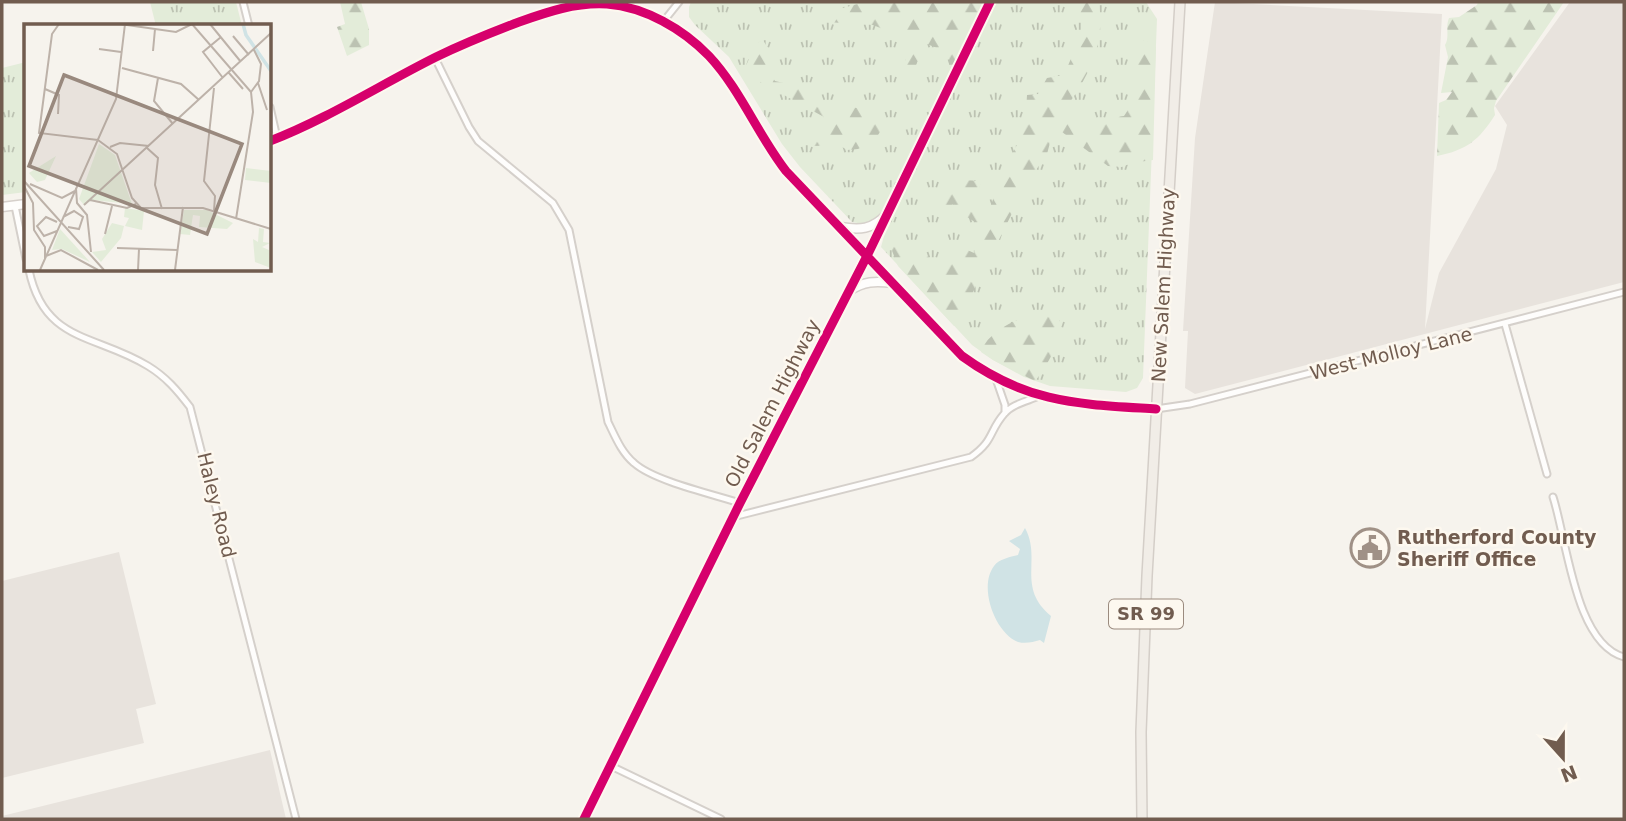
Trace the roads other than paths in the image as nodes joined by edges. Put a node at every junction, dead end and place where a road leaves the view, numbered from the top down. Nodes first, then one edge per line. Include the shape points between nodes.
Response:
1 (243, 2) edge
2 (679, 2) edge
3 (990, 2) edge
4 (1180, 2) edge
5 (663, 22) junction
6 (249, 24) edge
7 (435, 58) junction
8 (271, 118) edge
9 (273, 139) edge
10 (24, 204) edge
11 (15, 206) junction
12 (2, 207) edge
13 (887, 214) junction
14 (839, 227) junction
15 (24, 249) edge
16 (867, 256) junction
17 (29, 271) edge
18 (893, 283) junction
19 (849, 291) junction
20 (1624, 292) edge
21 (1505, 324) junction
22 (996, 379) junction
23 (1039, 396) junction
24 (1156, 409) junction
25 (1005, 413) junction
26 (1547, 474) dead end
27 (1553, 497) dead end
28 (740, 503) junction
29 (733, 517) junction
30 (1624, 657) edge
31 (611, 766) junction
32 (296, 819) edge
33 (584, 819) edge
34 (721, 819) edge
35 (1142, 819) edge

1 - 6 street
2 - 5 street
3 - 13 street, Old Salem Highway
4 - 24 main road, New Salem Highway / SR 99
5 - 7 main road via 606,4 574,6 486,34
5 - 14 main road via 708,55 769,149
7 - 9 main road
7 - 28 street via 478,141 553,203 569,230 608,422 622,450 654,475
8 - 9 street
10 - 11 main road
11 - 12 main road
11 - 15 street
13 - 14 main road via 867,229
13 - 16 street, Old Salem Highway
14 - 16 main road
16 - 18 main road
16 - 19 street, Old Salem Highway
17 - 32 street, Haley Road via 40,302 55,322 146,364 170,381 190,407
18 - 19 main road via 871,281
18 - 22 main road via 962,356
19 - 28 street, Old Salem Highway
20 - 21 street, West Molloy Lane
21 - 24 street, West Molloy Lane
21 - 26 street
22 - 23 main road
22 - 25 street
23 - 24 main road
23 - 25 street
24 - 35 main road, New Salem Highway / SR 99 via 1141,732
25 - 29 street via 991,438 971,457
27 - 30 street via 1592,632 1605,647
28 - 29 street, Old Salem Highway
29 - 31 street, Old Salem Highway
31 - 33 street, Old Salem Highway
31 - 34 street

